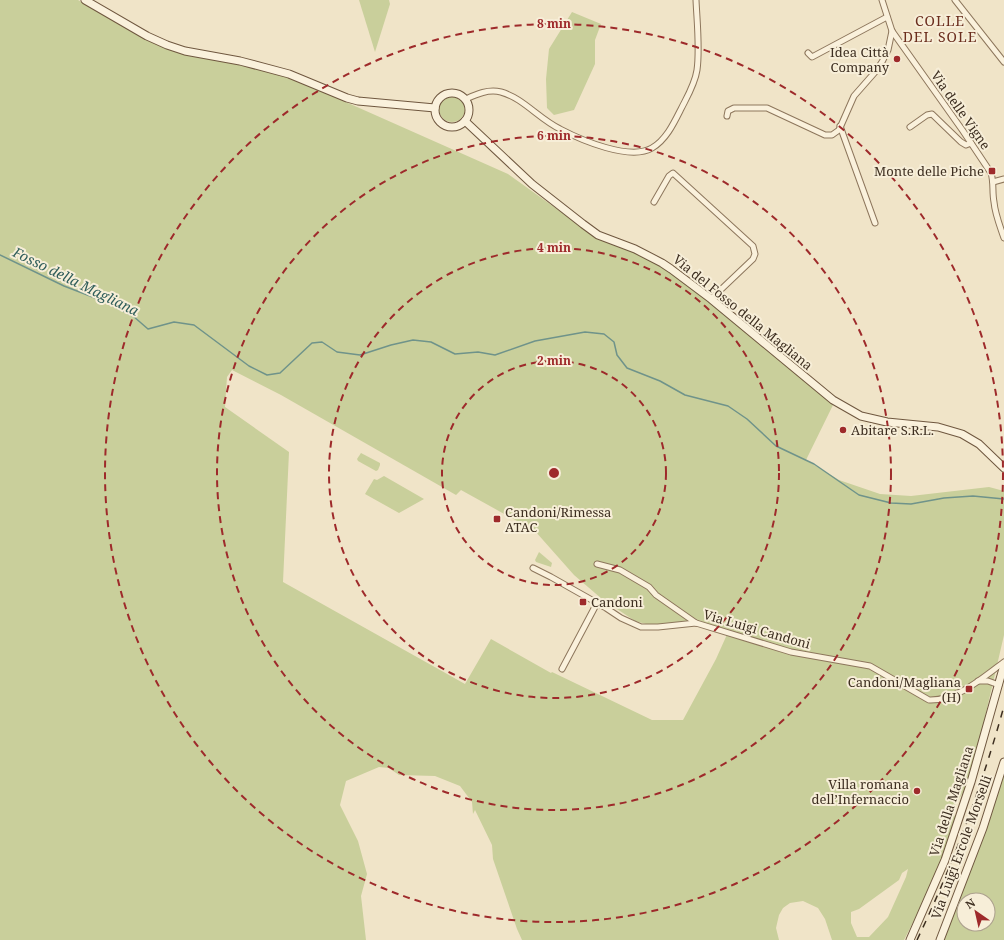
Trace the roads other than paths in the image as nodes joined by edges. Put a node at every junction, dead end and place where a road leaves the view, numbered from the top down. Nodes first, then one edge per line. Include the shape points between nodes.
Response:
1 (696, 0) edge
2 (882, 0) edge
3 (955, 0) edge
4 (89, 1) edge
5 (887, 17) junction
6 (892, 32) junction
7 (808, 53) dead end
8 (1004, 62) edge
9 (466, 99) junction
10 (435, 108) junction
11 (727, 116) dead end
12 (466, 121) junction
13 (840, 126) junction
14 (910, 127) dead end
15 (971, 144) junction
16 (1004, 179) edge
17 (993, 182) junction
18 (654, 202) dead end
19 (875, 223) dead end
20 (1004, 238) edge
21 (711, 299) junction
22 (1004, 468) edge
23 (597, 564) dead end
24 (532, 568) dead end
25 (597, 603) junction
26 (696, 623) junction
27 (1004, 663) edge
28 (562, 669) dead end
29 (977, 682) junction
30 (999, 685) junction
31 (1004, 762) edge
32 (910, 940) edge
33 (940, 940) edge

1 - 9 street via 698,62 695,79 671,129 649,150 617,150 578,137 551,124 504,93 486,91
2 - 5 street, Via delle Vigne
3 - 8 street
4 - 10 street via 147,36 185,51 240,61 289,74 358,101
5 - 6 street, Via delle Vigne
5 - 7 street via 812,57
6 - 13 street via 882,62 854,96
6 - 15 street, Via delle Vigne
9 - 10 street via 450,92 440,97
9 - 12 street via 470,109
10 - 12 street via 438,119 446,126 456,127
11 - 13 street via 729,109 734,108 767,108 825,135 834,134
12 - 21 street, Via del Fosso della Magliana via 532,184 582,224 598,235 635,249 662,263
13 - 19 street
14 - 15 street via 932,114 961,142
15 - 17 street, Via delle Vigne via 989,171
16 - 17 street
17 - 20 street, Via delle Vigne via 994,208
18 - 21 street via 673,173 752,246 755,254 753,259
21 - 22 street, Via del Fosso della Magliana via 846,408 873,419 938,427 962,434 980,444
23 - 26 street via 620,570 649,587 656,595
24 - 25 street, Via Luigi Candoni
25 - 26 street, Via Luigi Candoni via 641,627
25 - 28 street
26 - 29 street, Via Luigi Candoni via 791,652 870,666 929,700 950,697
27 - 29 street, Via Luigi Candoni
27 - 30 street, Via della Magliana
29 - 30 street via 988,681
30 - 32 street, Via della Magliana via 945,860
31 - 33 street, Via Luigi Ercole Morselli via 983,828

